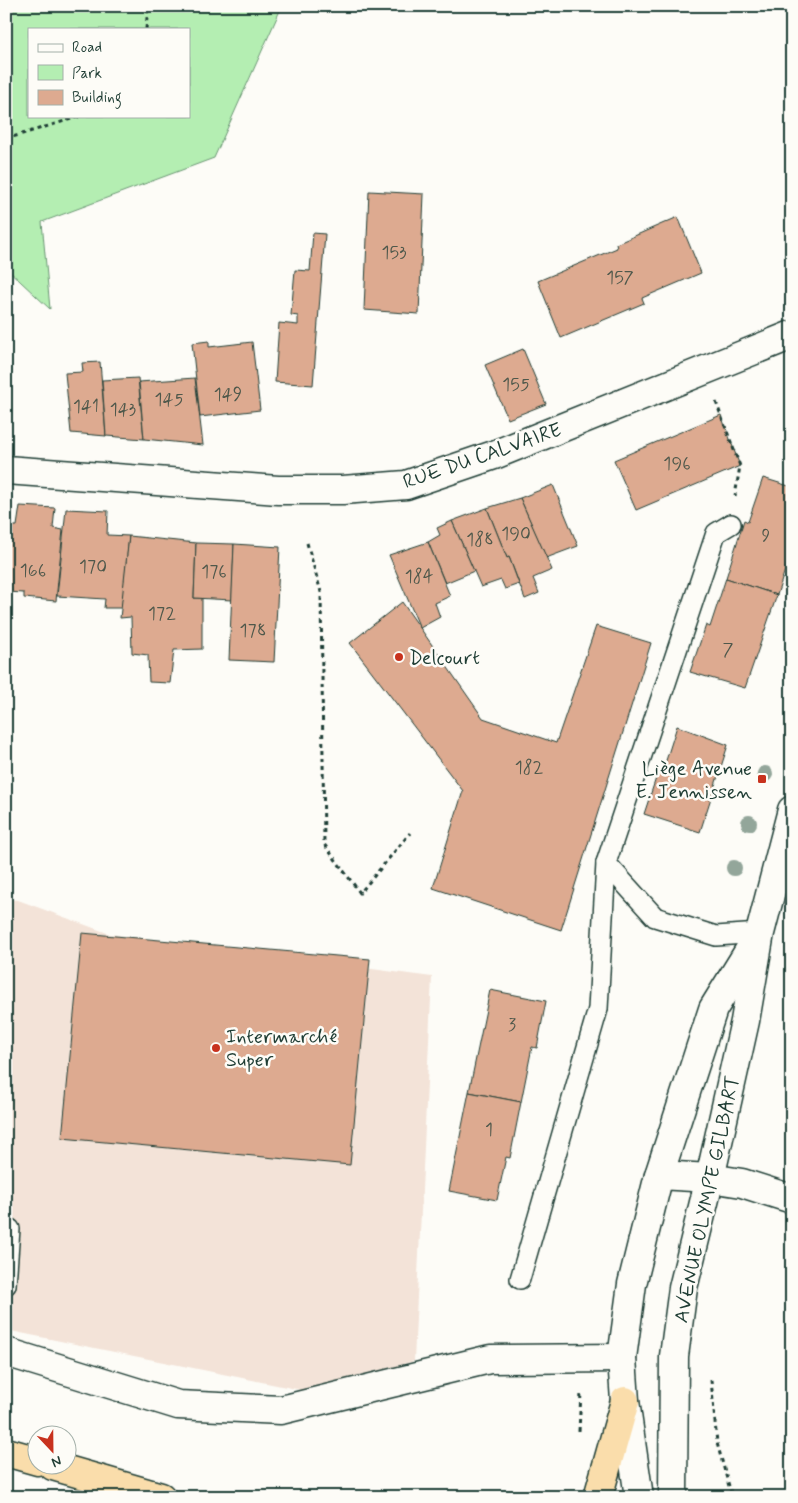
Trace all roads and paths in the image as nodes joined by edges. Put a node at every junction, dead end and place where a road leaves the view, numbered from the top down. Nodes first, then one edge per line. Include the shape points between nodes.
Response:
1 (148, 6) edge
2 (146, 28) edge
3 (74, 118) edge
4 (6, 139) edge
5 (792, 335) edge
6 (703, 370) junction
7 (6, 470) edge
8 (731, 524) joint
9 (307, 542) dead end
10 (792, 810) edge
11 (410, 833) dead end
12 (606, 863) junction
13 (760, 933) junction
14 (659, 1175) junction
15 (710, 1178) junction
16 (792, 1199) edge
17 (10, 1229) dead end
18 (520, 1279) dead end
19 (6, 1285) edge
20 (6, 1352) edge
21 (622, 1358) junction
22 (710, 1371) dead end
23 (625, 1401) junction
24 (6, 1452) edge
25 (28, 1458) edge
26 (78, 1473) edge
27 (161, 1497) edge
28 (598, 1497) edge
29 (639, 1497) edge
30 (673, 1497) edge
31 (732, 1497) edge

1 - 2 path
3 - 4 path
5 - 6 street, RUE DU CALVAIRE
6 - 7 street, RUE DU CALVAIRE via 494,455 406,485 343,490 278,490
6 - 8 path via 740,466
8 - 12 lane via 716,533
9 - 11 path via 321,592 324,844 360,893
10 - 13 street, AVENUE OLYMPE GILBART
12 - 13 lane via 655,917 716,936
12 - 18 lane via 598,1009
13 - 14 street, AVENUE OLYMPE GILBART via 713,1010
13 - 15 street, AVENUE OLYMPE GILBART via 745,1021
14 - 15 street
14 - 21 street, AVENUE OLYMPE GILBART via 632,1284
15 - 16 street via 742,1183
15 - 30 street, AVENUE OLYMPE GILBART via 682,1288 674,1356
17 - 19 lane
20 - 21 street via 178,1404 281,1410 490,1359
21 - 23 street, AVENUE OLYMPE GILBART
22 - 31 path via 717,1443
23 - 28 highway
23 - 29 street, AVENUE OLYMPE GILBART
24 - 25 highway
26 - 27 highway

